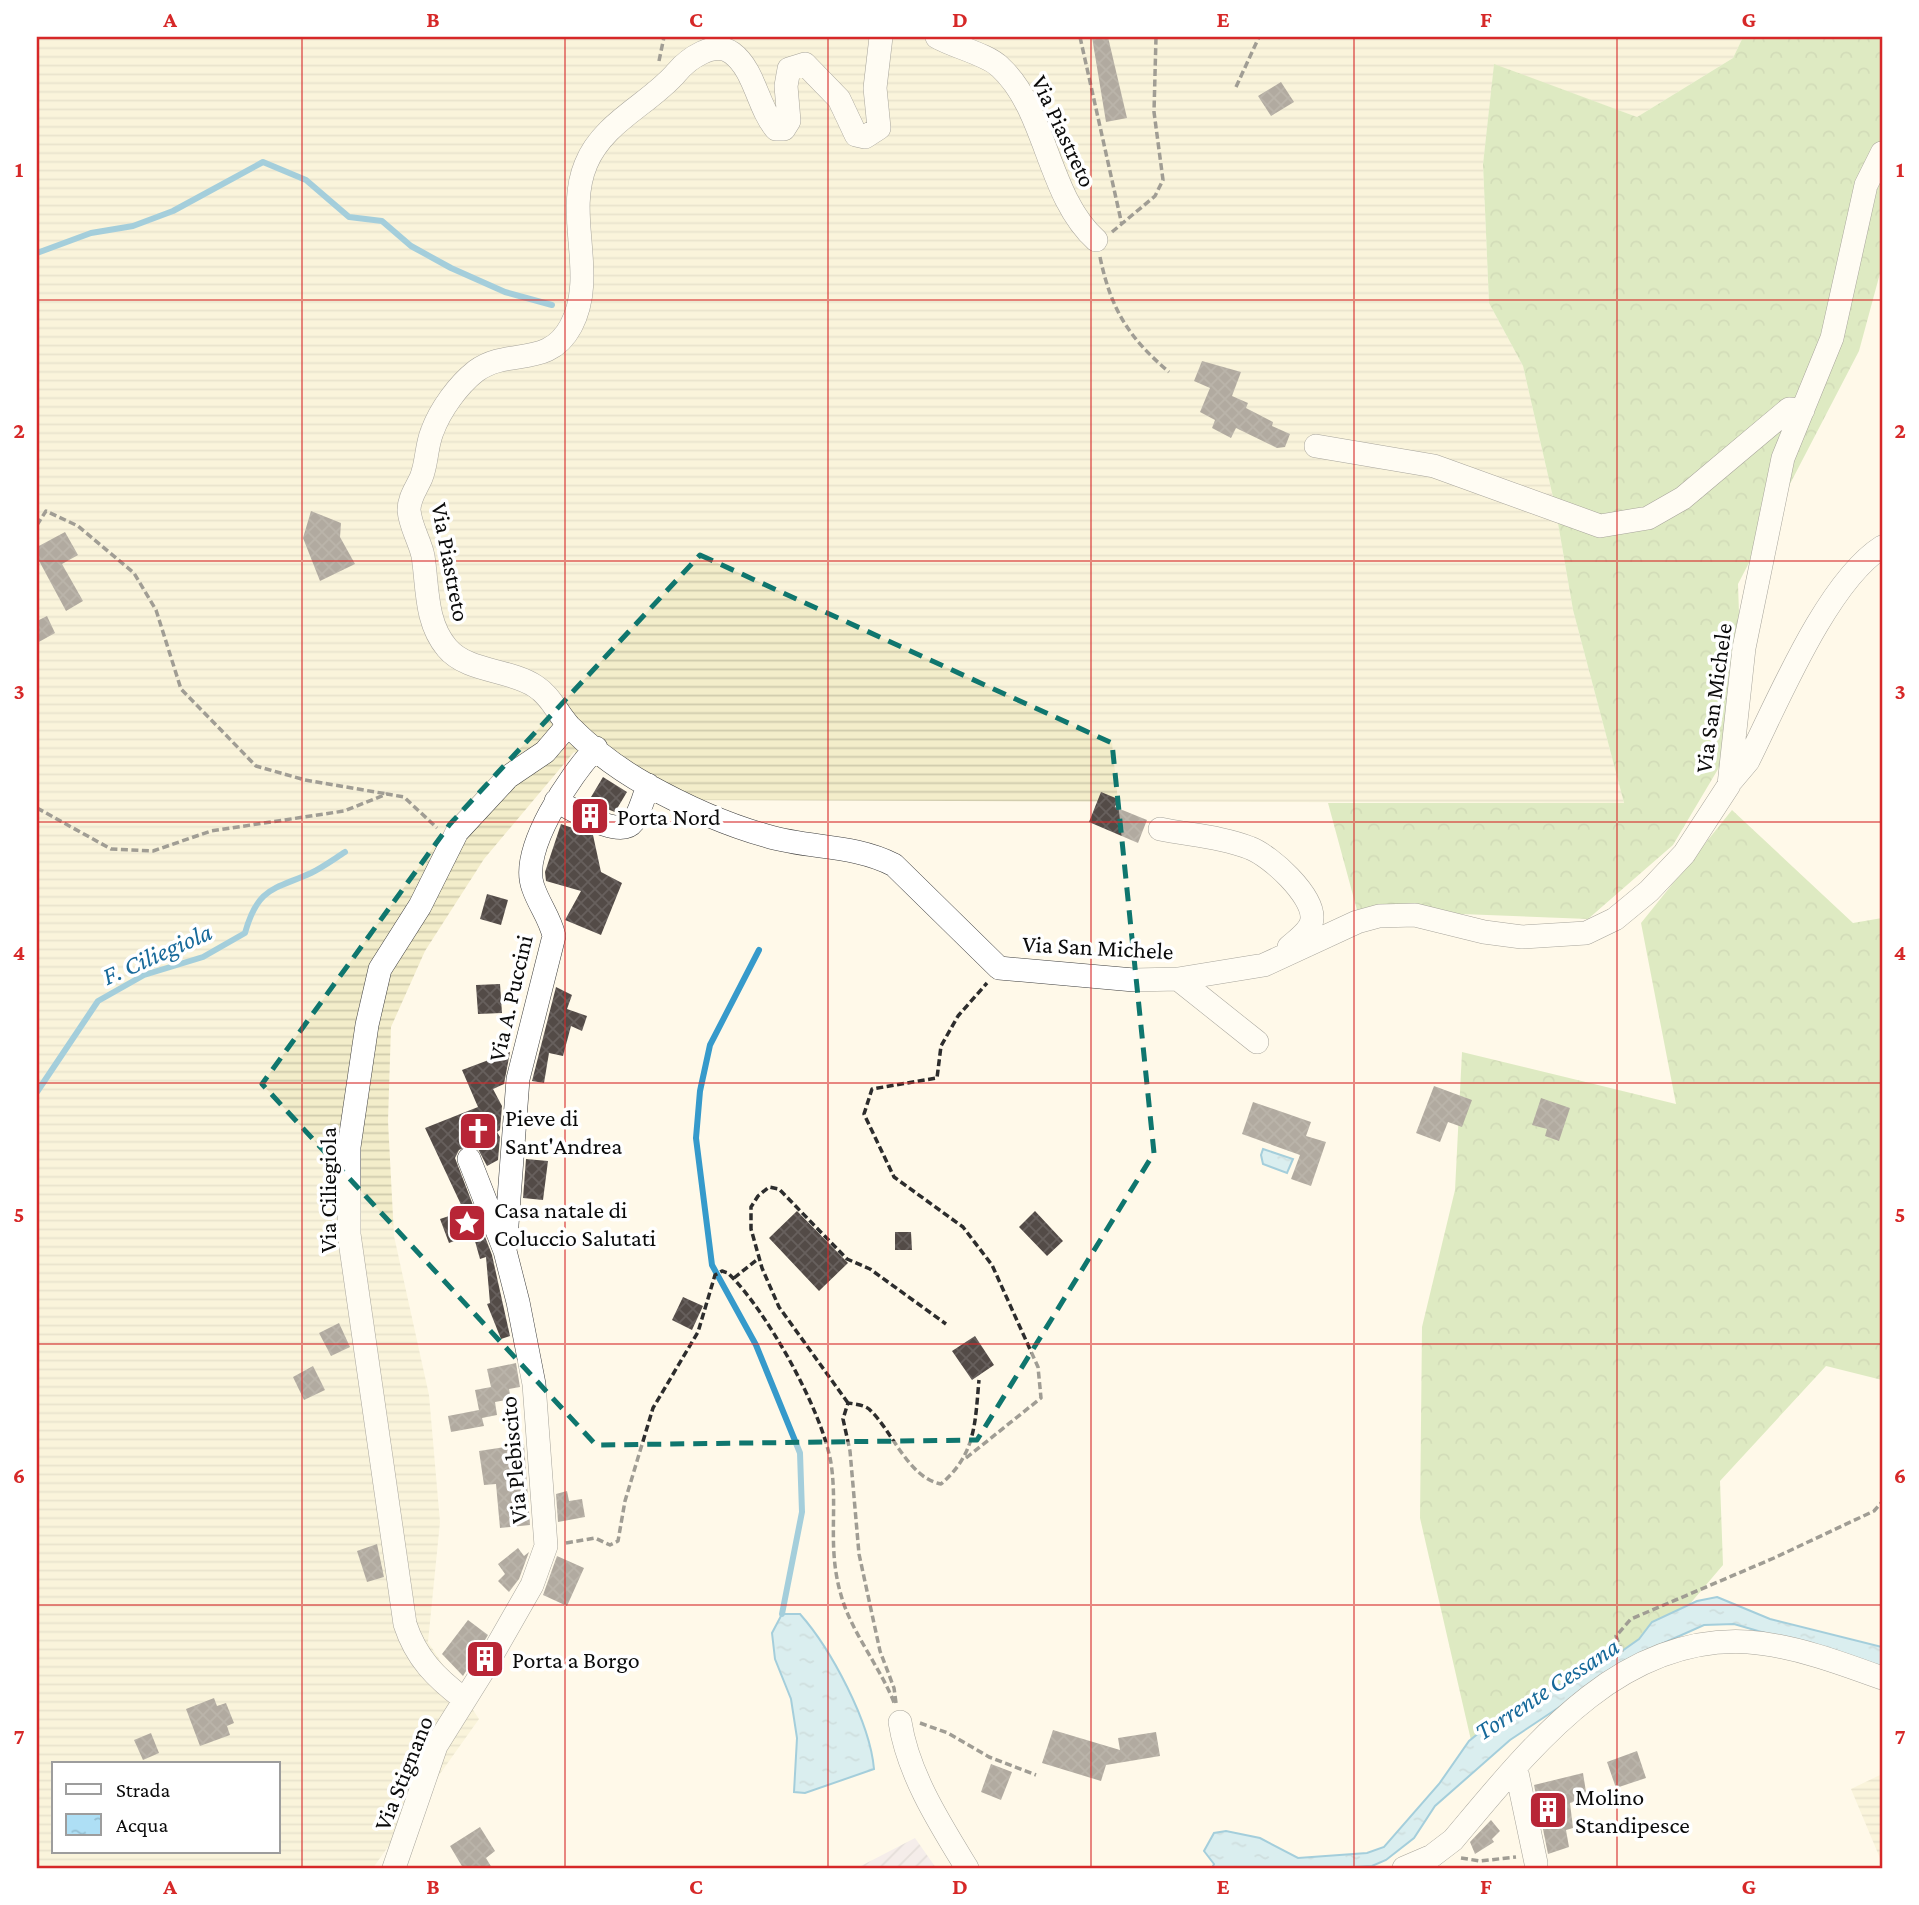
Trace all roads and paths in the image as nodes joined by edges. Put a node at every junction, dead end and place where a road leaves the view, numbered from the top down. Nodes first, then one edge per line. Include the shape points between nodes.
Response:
1 (881, 37) edge
2 (937, 37) edge
3 (1080, 37) edge
4 (1156, 37) edge
5 (1259, 37) edge
6 (1237, 87) dead end
7 (1882, 153) edge
8 (1122, 225) junction
9 (1097, 240) junction
10 (1169, 372) dead end
11 (1802, 410) junction
12 (1316, 446) dead end
13 (37, 525) edge
14 (1882, 547) edge
15 (568, 725) junction
16 (596, 748) junction
17 (648, 785) junction
18 (1729, 785) junction
19 (387, 794) junction
20 (556, 800) junction
21 (37, 808) edge
22 (1160, 829) dead end
23 (448, 852) junction
24 (1274, 961) junction
25 (999, 968) junction
26 (1178, 979) junction
27 (1257, 1042) dead end
28 (469, 1158) dead end
29 (505, 1251) junction
30 (759, 1258) junction
31 (734, 1278) junction
32 (946, 1324) dead end
33 (979, 1380) dead end
34 (848, 1403) junction
35 (966, 1458) junction
36 (1882, 1502) edge
37 (546, 1546) junction
38 (1616, 1641) dead end
39 (1882, 1678) edge
40 (464, 1699) junction
41 (906, 1718) junction
42 (1516, 1768) junction
43 (1036, 1774) dead end
44 (1432, 1856) junction
45 (1536, 1863) joint
46 (394, 1868) edge
47 (967, 1868) edge
48 (1404, 1868) edge

1 - 15 street, Via Piastreto via 875,88 878,128 865,137 856,135 839,99 805,64 789,69 789,121 784,129 776,130 732,52 713,50 686,62 622,118 587,161 578,198 583,291 570,329 557,345 536,356 499,361 474,373 432,431 409,508 438,635 464,660 534,685
2 - 9 street, Via Piastreto via 998,64 1010,78 1078,220
3 - 8 path
4 - 8 path via 1154,112 1163,180 1155,197
5 - 6 path
7 - 11 street, Via San Michele via 1867,184 1832,338
8 - 9 path
9 - 10 path via 1118,315 1139,346
11 - 12 street via 1789,409 1683,498 1648,518 1600,526 1434,466
11 - 18 street, Via San Michele via 1783,458 1760,562 1744,648
13 - 19 path via 46,511 78,526 134,573 156,610 181,689 256,765 305,780
14 - 18 street via 1864,558 1824,615 1748,761
15 - 16 street, Via Piastreto
15 - 23 street, Via Ciliegiola via 545,752 509,776 476,809
16 - 17 street, Via San Michele
16 - 20 street, Via A. Puccini
17 - 20 street via 633,822 621,828
17 - 25 street, Via San Michele via 767,836 846,848 894,865
18 - 24 street, Via San Michele via 1684,854 1650,891 1615,919 1586,933 1522,937 1415,915 1379,916
19 - 21 path via 344,811 211,831 153,851 111,849
19 - 23 path via 404,797 418,808 439,830
20 - 29 street, Via A. Puccini via 531,861 532,886 554,936 520,1067
22 - 24 street via 1250,848 1279,866 1313,917 1310,927
23 - 40 street, Via Ciliegiola via 388,953 372,997 349,1147 349,1234 405,1623 430,1671
24 - 26 street, Via San Michele
25 - 26 street, Via San Michele
25 - 35 path via 958,1016 941,1046 937,1078 873,1089 864,1114 894,1177 962,1227 992,1265 1038,1367 1041,1398
26 - 27 street
28 - 29 street
29 - 37 street, Via Plebiscito via 534,1384
30 - 31 path
30 - 32 path via 751,1230 751,1207 769,1187 779,1189 847,1259 870,1269
30 - 34 path via 779,1307
31 - 37 path via 722,1271 715,1275 698,1332 653,1408 618,1541 610,1545 595,1538
31 - 41 path via 783,1350 818,1418 831,1465 832,1552 842,1599
33 - 35 path via 975,1427
34 - 35 path via 867,1407 931,1482 941,1484
34 - 41 path via 843,1419 859,1554 880,1651
36 - 38 path via 1874,1511 1774,1558 1631,1619 1618,1630
37 - 40 street, Via Plebiscito via 532,1585
39 - 42 street via 1764,1644 1729,1642 1674,1649 1637,1666 1578,1706
40 - 46 street, Via Stignano via 436,1746
41 - 43 path
41 - 47 street via 906,1752
42 - 44 street via 1453,1840
42 - 45 street
44 - 45 path via 1480,1861 1510,1856
44 - 48 street

